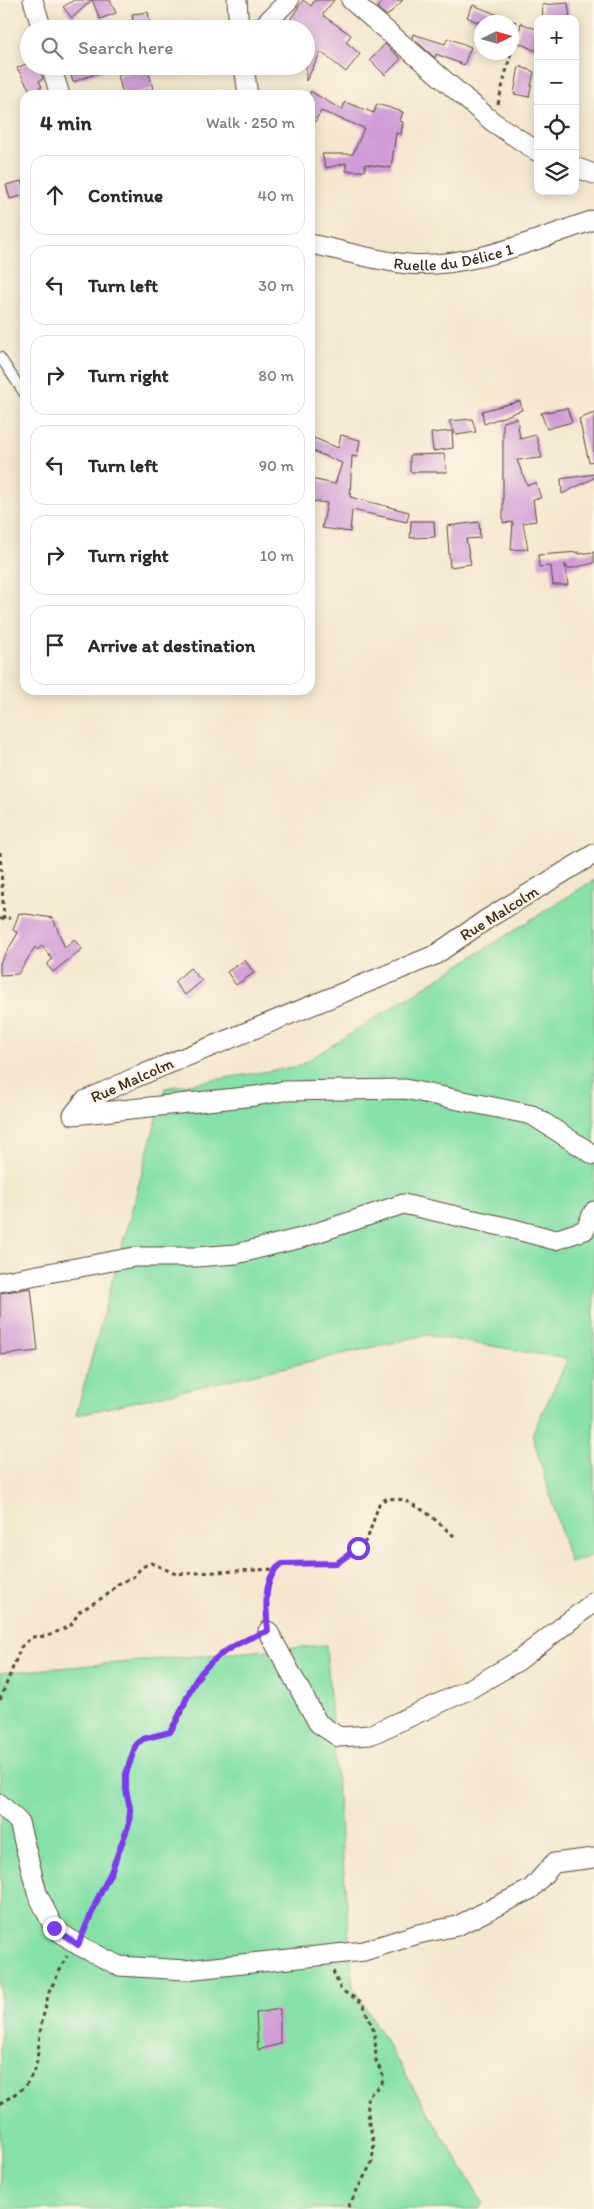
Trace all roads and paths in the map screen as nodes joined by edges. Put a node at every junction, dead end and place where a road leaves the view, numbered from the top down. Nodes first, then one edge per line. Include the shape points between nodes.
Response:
1 (237, 0) edge
2 (289, 0) edge
3 (350, 0) edge
4 (37, 2) edge
5 (40, 20) edge
6 (238, 20) edge
7 (269, 20) edge
8 (509, 60) edge
9 (54, 75) edge
10 (245, 75) edge
11 (58, 90) edge
12 (247, 90) edge
13 (493, 122) junction
14 (535, 150) edge
15 (579, 168) edge
16 (594, 174) edge
17 (594, 220) edge
18 (315, 245) edge
19 (0, 357) edge
20 (20, 387) edge
21 (0, 852) edge
22 (594, 854) edge
23 (10, 918) dead end
24 (2, 919) edge
25 (594, 1155) edge
26 (594, 1211) edge
27 (0, 1282) edge
28 (454, 1536) dead end
29 (275, 1569) junction
30 (594, 1602) edge
31 (268, 1631) junction
32 (0, 1700) edge
33 (0, 1804) edge
34 (594, 1858) edge
35 (76, 1943) junction
36 (326, 1954) junction
37 (0, 2104) edge
38 (347, 2209) edge

1 - 6 street
2 - 7 street
3 - 13 street
4 - 5 street
8 - 13 path
9 - 11 street
10 - 12 street
13 - 14 street
15 - 16 street
17 - 18 street, Ruelle du Délice 1 via 477,258 440,264 407,264
19 - 20 lane
21 - 24 path
22 - 25 street, Rue Malcolm via 487,919 435,955 134,1078 84,1101 73,1115 284,1090 405,1089 532,1115
23 - 24 path
26 - 27 street via 585,1230 555,1240 402,1204 301,1238 236,1254 134,1257
28 - 29 path via 418,1508 404,1500 388,1498 379,1504 368,1540 337,1563 282,1564
29 - 31 path via 268,1587
29 - 32 path via 176,1574 151,1563 142,1567 133,1577 79,1612 71,1624 48,1636 32,1637 21,1646
30 - 31 street via 518,1661 468,1690 370,1735 339,1737 318,1723
31 - 35 path via 240,1641 212,1662 192,1685 182,1714 170,1732 136,1744 126,1774 129,1824 111,1872
33 - 35 street via 19,1822 37,1893 54,1928
34 - 36 street via 554,1864 531,1889 457,1926 364,1951
35 - 36 street via 119,1966 186,1970
35 - 37 path via 49,1992 36,2068 25,2086
36 - 38 path via 341,1990 363,2003 375,2034 376,2061 384,2078 367,2097 374,2143 372,2162

